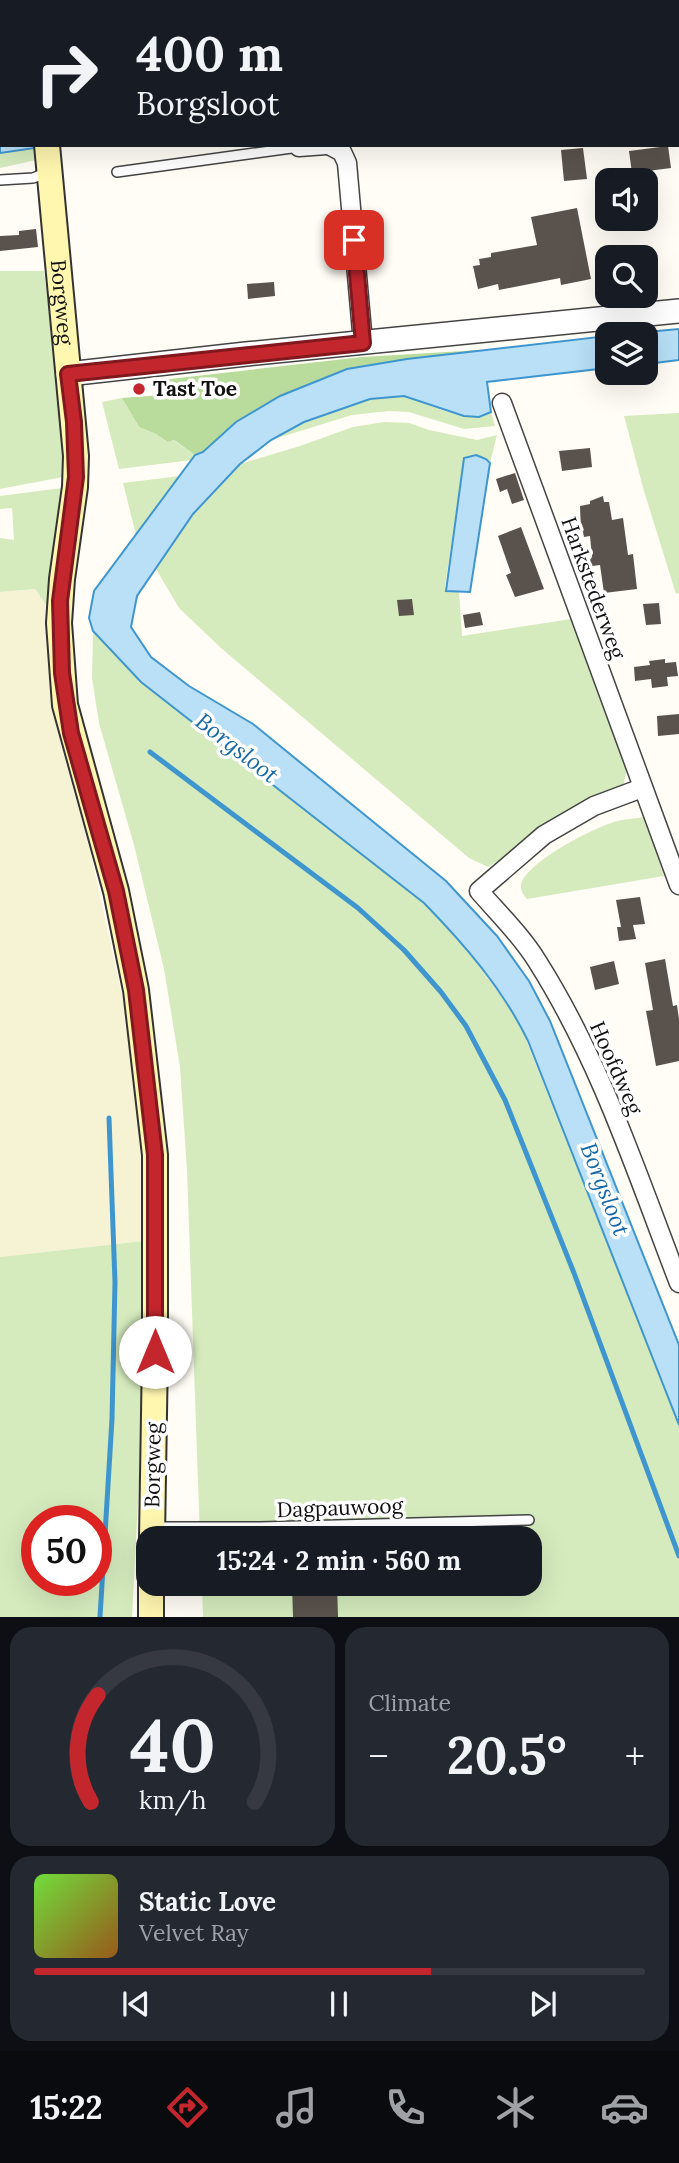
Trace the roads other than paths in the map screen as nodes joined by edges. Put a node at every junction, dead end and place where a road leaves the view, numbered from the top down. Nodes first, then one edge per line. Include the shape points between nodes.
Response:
1 (299, 147) edge
2 (331, 147) edge
3 (48, 158) edge
4 (117, 172) dead end
5 (0, 180) edge
6 (679, 311) edge
7 (363, 343) junction
8 (68, 374) junction
9 (502, 403) dead end
10 (642, 788) junction
11 (679, 885) edge
12 (679, 1283) edge
13 (529, 1520) dead end
14 (152, 1526) edge
15 (298, 1526) edge
16 (151, 1596) edge
17 (151, 1617) edge

1 - 4 lane
2 - 7 street via 342,152 347,163
3 - 5 lane via 33,178
3 - 8 main road, Borgweg
6 - 7 street
7 - 8 street
8 - 14 main road, Borgweg via 76,477 59,622 64,694 116,891 136,990 155,1155
9 - 10 street, Harkstederweg
10 - 11 street, Harkstederweg
10 - 12 street, Hoofdweg via 594,806 544,835 479,891 536,958 562,1004 606,1095
13 - 15 lane, Dagpauwoog
16 - 17 main road

